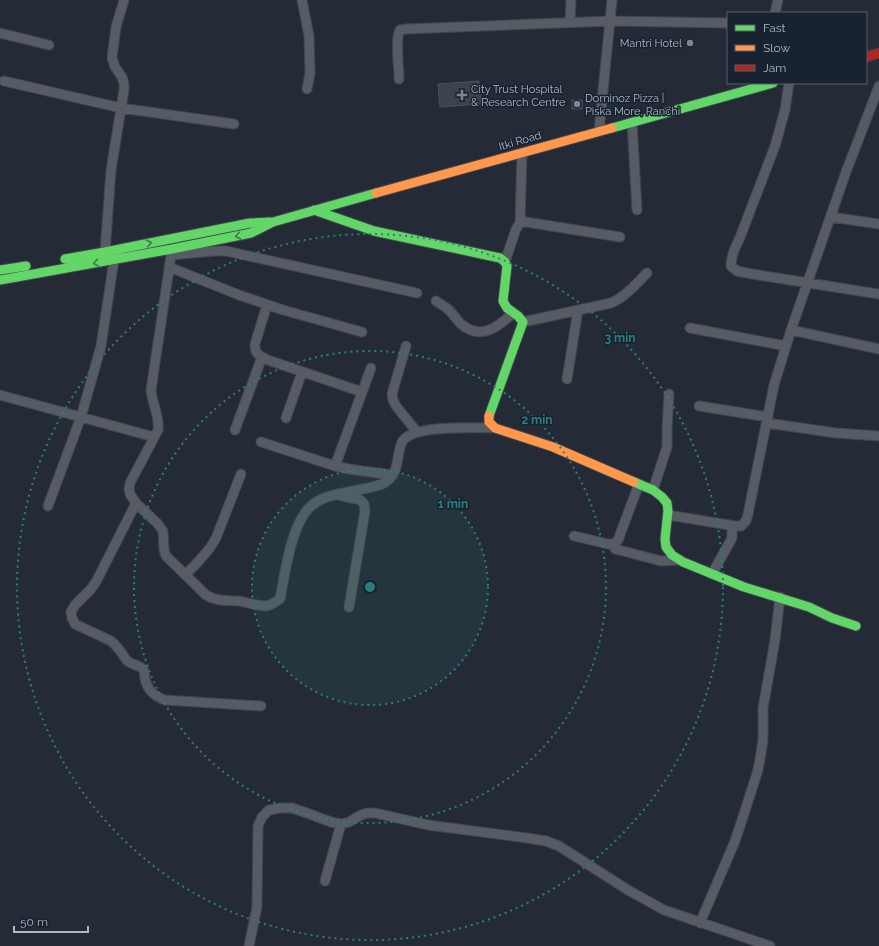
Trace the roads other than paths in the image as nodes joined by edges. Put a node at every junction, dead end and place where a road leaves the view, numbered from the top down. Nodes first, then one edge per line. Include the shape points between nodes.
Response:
1 (124, 0) edge
2 (302, 0) edge
3 (571, 0) edge
4 (612, 0) edge
5 (778, 0) edge
6 (775, 12) edge
7 (611, 21) junction
8 (570, 22) junction
9 (727, 23) edge
10 (0, 33) edge
11 (49, 45) dead end
12 (879, 54) edge
13 (867, 57) edge
14 (399, 79) dead end
15 (4, 81) dead end
16 (789, 84) edge
17 (760, 85) edge
18 (879, 86) edge
19 (307, 89) dead end
20 (121, 108) junction
21 (632, 122) junction
22 (234, 124) dead end
23 (600, 131) junction
24 (522, 153) junction
25 (314, 210) junction
26 (637, 210) dead end
27 (831, 217) junction
28 (273, 222) junction
29 (520, 223) junction
30 (879, 224) edge
31 (620, 237) dead end
32 (105, 252) junction
33 (172, 252) junction
34 (114, 260) junction
35 (505, 262) junction
36 (170, 267) junction
37 (0, 270) edge
38 (647, 273) dead end
39 (0, 280) edge
40 (808, 282) junction
41 (417, 293) dead end
42 (879, 294) edge
43 (436, 301) dead end
44 (267, 305) junction
45 (578, 310) junction
46 (513, 313) junction
47 (523, 322) junction
48 (690, 328) dead end
49 (791, 330) junction
50 (362, 332) dead end
51 (406, 346) dead end
52 (786, 346) junction
53 (879, 350) edge
54 (262, 357) junction
55 (371, 368) dead end
56 (302, 372) junction
57 (567, 379) dead end
58 (362, 392) junction
59 (669, 394) dead end
60 (0, 395) edge
61 (699, 406) dead end
62 (81, 417) junction
63 (286, 418) dead end
64 (767, 420) junction
65 (495, 428) junction
66 (235, 430) dead end
67 (417, 432) junction
68 (879, 436) edge
69 (154, 437) junction
70 (261, 442) dead end
71 (335, 466) junction
72 (241, 474) dead end
73 (392, 475) junction
74 (639, 484) junction
75 (653, 490) junction
76 (335, 494) junction
77 (136, 502) junction
78 (48, 506) dead end
79 (668, 515) junction
80 (735, 526) junction
81 (574, 536) dead end
82 (615, 549) dead end
83 (680, 560) junction
84 (712, 574) junction
85 (185, 575) junction
86 (780, 597) junction
87 (349, 607) dead end
88 (856, 626) dead end
89 (261, 706) dead end
90 (341, 824) junction
91 (325, 881) dead end
92 (700, 922) junction
93 (249, 946) edge
94 (770, 946) edge

1 - 20 street via 116,27 112,58 124,84
2 - 19 street via 309,36 310,72
3 - 8 street
4 - 7 street
5 - 6 street
7 - 8 street
7 - 9 street
7 - 23 street
8 - 14 street via 400,30 397,42
10 - 11 street
12 - 13 street
15 - 20 street
16 - 40 street via 775,146 731,258 731,266 737,271
17 - 21 street, Itki Road
18 - 27 street
20 - 22 street
20 - 32 street via 111,170
21 - 23 street, Itki Road
21 - 26 street
23 - 24 street, Itki Road
24 - 25 street, Itki Road
24 - 29 street
25 - 28 street, Itki Road
25 - 35 street via 374,231 500,258
27 - 30 street
27 - 40 street
32 -> 28 street via 250,223
28 -> 33 street via 251,233
29 - 31 street
29 - 35 street
32 - 37 street
33 - 34 street
33 - 36 street
33 - 41 street via 236,252
34 -> 39 street
34 - 62 street via 101,346
35 - 46 street via 508,266 503,301 507,310
36 - 44 street
36 - 69 street via 151,390 159,424
38 - 45 street via 616,301
40 - 42 street
40 - 49 street
43 - 46 street via 466,328 482,332 500,325
44 - 50 street
44 - 54 street via 255,344 255,350
45 - 47 street
45 - 57 street
46 - 47 street
47 - 65 street via 489,414 490,425
48 - 52 street
49 - 52 street
49 - 53 street
51 - 67 street via 392,394 396,406
52 - 64 street
54 - 56 street
54 - 66 street
55 - 58 street
56 - 58 street
56 - 63 street
58 - 71 street
59 - 75 street via 667,447
60 - 62 street
61 - 64 street
62 - 69 street
62 - 78 street
64 - 68 street via 836,433
64 - 80 street via 746,521 741,526
65 - 67 street
65 - 74 street via 553,447
67 - 73 street via 403,441
69 - 77 street via 130,483 130,494
70 - 71 street
71 - 73 street
72 - 85 street via 216,538
73 - 76 street via 386,482 377,486
74 - 75 street
74 - 81 street via 618,540 614,544
75 - 79 street via 667,503
76 - 85 street via 310,507 302,517 290,552 280,599 274,604 265,606 212,599
76 - 87 street via 360,500 365,511
77 - 85 street via 163,531 166,556
77 - 89 street via 97,580 71,612 75,624 116,644 124,658 141,667 148,689 159,698
79 - 80 street
79 - 83 street via 666,546
80 - 84 street via 732,529 732,538
82 - 83 street via 661,561
83 - 84 street
84 - 86 street via 744,587
86 - 88 street
86 - 92 street via 762,708 762,740 758,770 735,841
90 - 91 street
90 - 92 street via 367,813 375,813 428,826 546,841 559,846 650,903
90 - 93 street via 292,808 269,810 262,817 257,836 257,907
92 - 94 street

